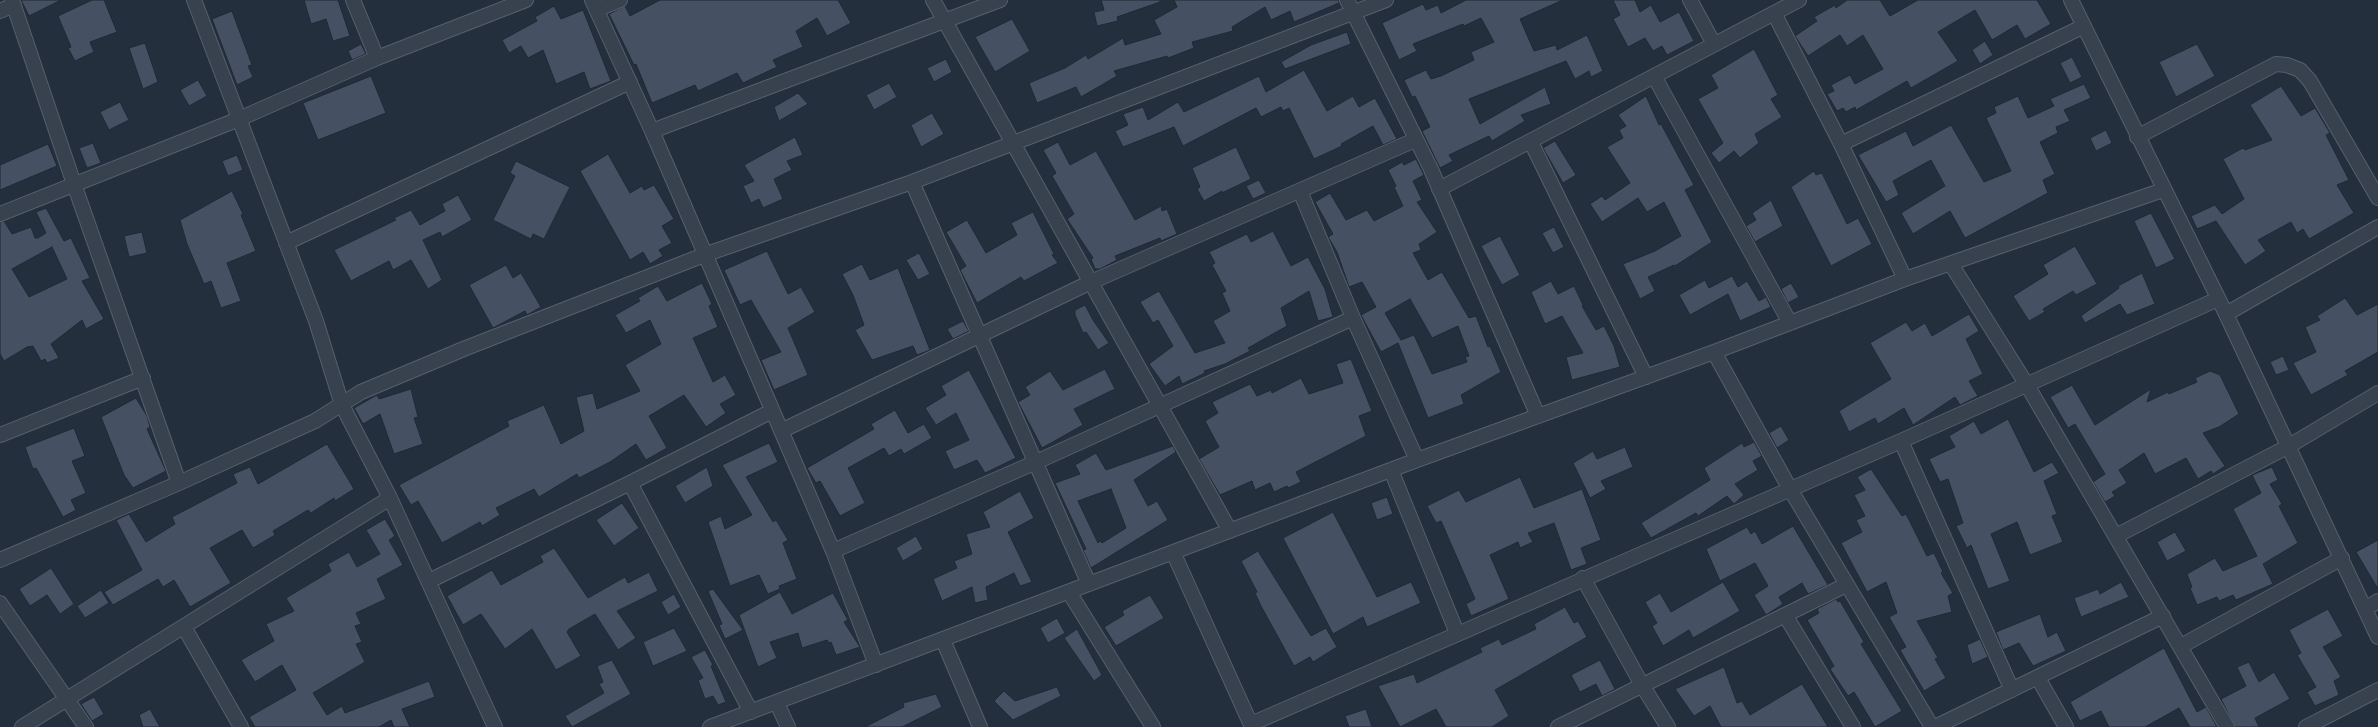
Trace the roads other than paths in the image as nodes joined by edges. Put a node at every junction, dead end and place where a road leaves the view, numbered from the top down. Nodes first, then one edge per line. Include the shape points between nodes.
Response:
1 (194, 0) edge
2 (352, 0) edge
3 (526, 0) edge
4 (620, 0) edge
5 (933, 0) edge
6 (1000, 0) edge
7 (1386, 0) edge
8 (1690, 0) edge
9 (1799, 0) edge
10 (2071, 0) edge
11 (13, 2) edge
12 (595, 4) edge
13 (1350, 6) edge
14 (0, 11) edge
15 (1774, 13) junction
16 (946, 21) junction
17 (2084, 26) junction
18 (1714, 44) junction
19 (377, 58) junction
20 (1654, 76) junction
21 (630, 82) junction
22 (238, 119) junction
23 (652, 131) junction
24 (2137, 137) junction
25 (1415, 140) junction
26 (1531, 142) junction
27 (1014, 143) junction
28 (1841, 144) junction
29 (912, 182) junction
30 (74, 184) junction
31 (1439, 189) junction
32 (2164, 190) junction
33 (1300, 191) junction
34 (2378, 198) edge
35 (0, 214) edge
36 (2378, 227) edge
37 (286, 244) junction
38 (704, 255) junction
39 (1951, 264) junction
40 (1905, 279) junction
41 (1091, 282) junction
42 (2218, 299) junction
43 (2226, 314) junction
44 (1353, 318) junction
45 (1790, 323) junction
46 (980, 336) junction
47 (1714, 352) junction
48 (1646, 377) junction
49 (143, 378) junction
50 (2027, 385) junction
51 (2378, 393) edge
52 (1159, 404) junction
53 (342, 405) junction
54 (772, 410) junction
55 (1538, 416) junction
56 (781, 431) junction
57 (0, 436) edge
58 (1901, 441) junction
59 (2289, 446) junction
60 (1417, 460) junction
61 (1034, 463) junction
62 (1391, 470) junction
63 (180, 483) junction
64 (630, 483) junction
65 (1790, 489) junction
66 (390, 498) junction
67 (1230, 531) junction
68 (2116, 536) junction
69 (832, 551) junction
70 (1173, 552) junction
71 (2342, 558) junction
72 (0, 560) edge
73 (1583, 578) junction
74 (429, 581) junction
75 (1089, 584) junction
76 (1846, 585) junction
77 (1069, 592) junction
78 (2378, 601) edge
79 (0, 602) edge
80 (2365, 609) junction
81 (1785, 615) junction
82 (2163, 616) junction
83 (184, 627) junction
84 (1456, 633) junction
85 (2378, 637) edge
86 (943, 640) junction
87 (2181, 646) junction
88 (876, 665) junction
89 (2038, 678) junction
90 (1642, 685) junction
91 (2012, 690) junction
92 (2378, 690) edge
93 (67, 700) junction
94 (777, 703) junction
95 (751, 712) junction
96 (1252, 725) edge
97 (22, 727) edge
98 (86, 727) edge
99 (241, 727) edge
100 (495, 727) edge
101 (710, 727) edge
102 (788, 727) edge
103 (980, 727) edge
104 (1152, 727) edge
105 (1558, 727) edge
106 (1668, 727) edge
107 (1853, 727) edge
108 (1932, 727) edge
109 (1935, 727) edge
110 (2066, 727) edge
111 (2227, 727) edge
112 (2306, 727) edge

1 - 22 street
2 - 19 street
3 - 19 street
4 - 12 street
5 - 16 street
6 - 16 street
7 - 13 street
8 - 18 street
9 - 15 street
10 - 17 street
11 - 14 street
11 - 30 street
12 - 21 street
13 - 25 street
13 - 27 street
15 - 18 street
15 - 28 street
16 - 23 street
16 - 27 street
17 - 24 street
17 - 28 street
18 - 20 street
19 - 22 street
20 - 26 street
20 - 45 street
21 - 23 street
21 - 37 street
22 - 30 street
22 - 37 street
23 - 38 street
24 - 32 street
24 - 34 street via 2276,64 2287,65 2300,70 2310,81
25 - 31 street
25 - 33 street
26 - 31 street
26 - 48 street
27 - 29 street
27 - 41 street
28 - 40 street
29 - 38 street
29 - 46 street
30 - 35 street
30 - 49 street
31 - 55 street
32 - 39 street
32 - 42 street
33 - 41 street
33 - 44 street
36 - 43 street
37 - 53 street via 316,321
38 - 53 street via 466,348 361,392
38 - 54 street
39 - 40 street
39 - 50 street
40 - 45 street
41 - 46 street
41 - 52 street
42 - 43 street
42 - 50 street
43 - 59 street
44 - 52 street
44 - 60 street
45 - 47 street
46 - 56 street
46 - 61 street
47 - 48 street
47 - 65 street
48 - 55 street
49 - 57 street
49 - 63 street
50 - 58 street
50 - 68 street
51 - 59 street
52 - 61 street
52 - 67 street
53 - 63 street via 315,421
53 - 66 street
54 - 56 street
54 - 64 street
55 - 60 street
56 - 69 street
58 - 65 street
58 - 91 street
59 - 68 street
59 - 71 street
60 - 62 street
61 - 69 street
61 - 75 street
62 - 67 street
62 - 84 street
63 - 72 street
64 - 74 street
64 - 95 street
65 - 73 street
65 - 76 street
66 - 74 street
66 - 83 street
67 - 70 street
68 - 82 street
69 - 88 street
70 - 75 street
70 - 96 street
71 - 80 street
71 - 87 street
73 - 84 street
73 - 90 street
74 - 100 street
75 - 77 street
76 - 81 street
76 - 108 street
77 - 86 street
77 - 104 street
78 - 80 street
79 - 93 street
80 - 85 street
81 - 90 street
81 - 107 street
82 - 87 street
82 - 89 street
83 - 93 street
83 - 99 street
84 - 96 street
86 - 88 street
86 - 103 street
87 - 111 street
88 - 94 street
89 - 91 street
89 - 110 street
90 - 105 street
90 - 106 street
91 - 109 street
92 - 112 street
93 - 97 street
93 - 98 street
94 - 95 street
94 - 102 street
95 - 101 street

